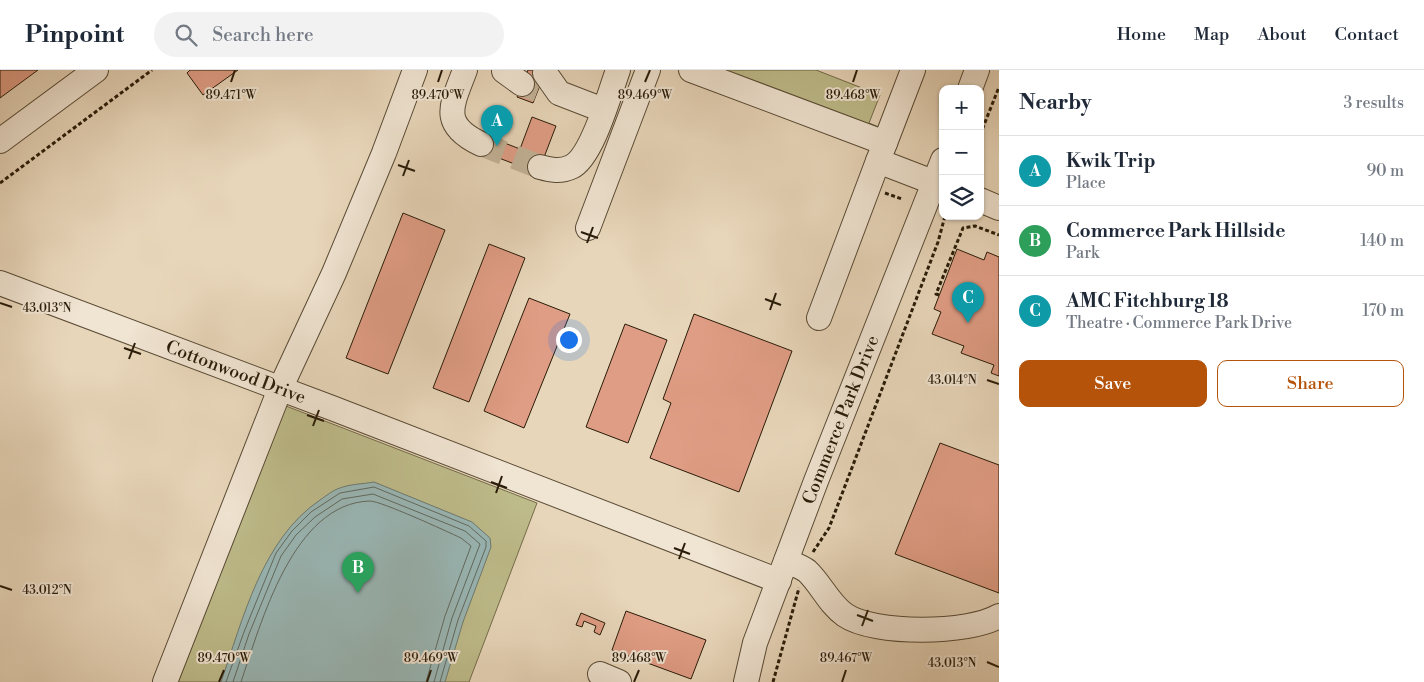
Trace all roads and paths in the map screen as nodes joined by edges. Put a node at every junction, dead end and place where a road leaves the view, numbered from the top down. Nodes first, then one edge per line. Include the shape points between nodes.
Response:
1 (96, 70) edge
2 (152, 70) edge
3 (415, 70) edge
4 (465, 70) edge
5 (618, 70) edge
6 (648, 70) edge
7 (691, 70) edge
8 (913, 70) edge
9 (977, 70) edge
10 (526, 79) tunnel mouth
11 (971, 85) edge
12 (999, 87) edge
13 (603, 110) junction
14 (982, 130) edge
15 (0, 142) edge
16 (481, 144) tunnel mouth
17 (882, 152) junction
18 (540, 167) tunnel mouth
19 (0, 184) edge
20 (938, 184) edge
21 (984, 202) edge
22 (999, 208) edge
23 (944, 220) edge
24 (588, 228) dead end
25 (999, 235) edge
26 (0, 283) edge
27 (939, 295) dead end
28 (819, 318) dead end
29 (280, 389) junction
30 (790, 571) junction
31 (999, 616) edge
32 (165, 682) edge
33 (746, 682) edge
34 (774, 682) edge

1 - 15 street
2 - 19 path
3 - 29 street via 334,273
4 - 16 street via 450,109 455,125 467,138
5 - 13 street
6 - 24 street
7 - 17 street
8 - 17 street
9 - 11 street
10 - 13 street
12 - 14 path
13 - 18 street via 586,152 572,167 555,171
17 - 20 street
17 - 28 street
20 - 30 street, Commerce Park Drive
21 - 22 street
23 - 30 path via 829,528
25 - 27 path via 982,227 967,226 961,231 936,294
26 - 29 street, Cottonwood Drive
29 - 30 street, Cottonwood Drive
29 - 32 street
30 - 31 street via 844,614 879,626 939,630 976,626
30 - 33 street, Commerce Park Drive via 756,643
30 - 34 path via 795,600

